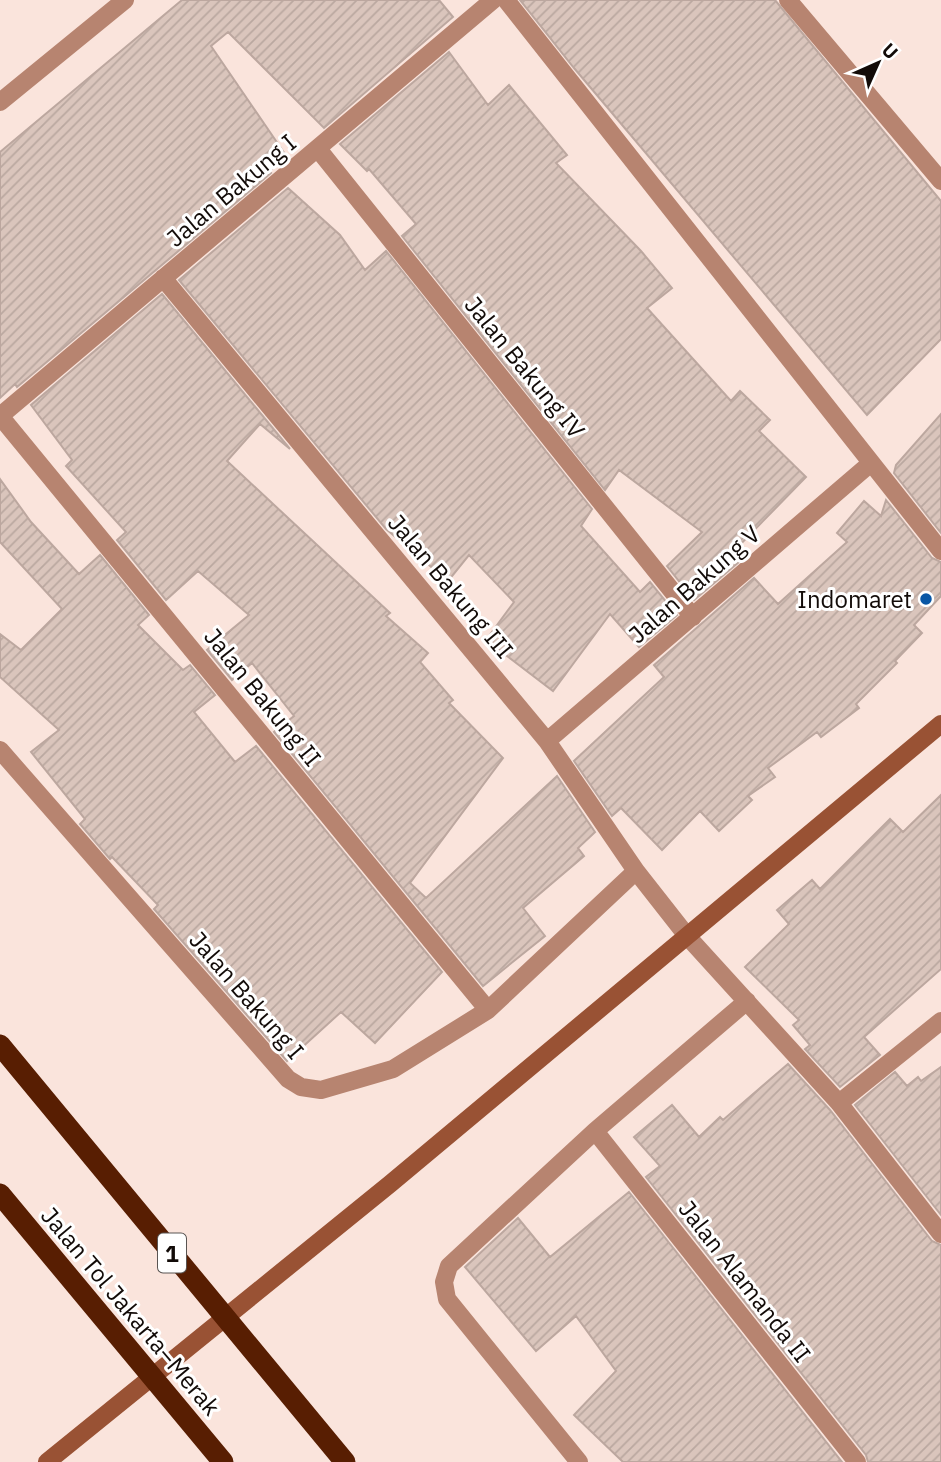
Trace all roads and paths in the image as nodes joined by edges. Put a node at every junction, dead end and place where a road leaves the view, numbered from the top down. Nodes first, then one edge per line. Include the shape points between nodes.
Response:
1 (125, 0) edge
2 (493, 0) edge
3 (506, 0) edge
4 (788, 0) edge
5 (0, 102) edge
6 (318, 149) junction
7 (941, 181) edge
8 (163, 278) junction
9 (0, 416) edge
10 (871, 463) junction
11 (941, 551) edge
12 (693, 617) junction
13 (941, 724) edge
14 (547, 741) junction
15 (0, 750) edge
16 (636, 871) junction
17 (687, 936) junction
18 (747, 1001) junction
19 (488, 1010) junction
20 (941, 1021) edge
21 (0, 1045) edge
22 (839, 1103) junction
23 (595, 1131) junction
24 (0, 1194) edge
25 (941, 1234) edge
26 (50, 1459) edge
27 (223, 1462) edge
28 (345, 1462) edge
29 (579, 1462) edge
30 (857, 1462) edge

1 - 5 street
2 - 6 street, Jalan Bakung I
3 - 10 street
4 - 7 street
6 - 8 street, Jalan Bakung I
6 - 12 street, Jalan Bakung IV
8 - 9 street, Jalan Bakung I
8 - 14 street, Jalan Bakung III
9 - 19 street, Jalan Bakung II
10 - 11 street
10 - 12 street, Jalan Bakung V
12 - 14 street, Jalan Bakung V
13 - 17 street
14 - 16 street, Jalan Bakung III
15 - 19 street, Jalan Bakung I via 288,1079 301,1087 321,1090 393,1069
16 - 17 street, Jalan Bakung III
16 - 19 street, Jalan Bakung I
17 - 18 street, Jalan Bakung III
17 - 26 street
18 - 22 street, Jalan Bakung III
18 - 23 street
20 - 22 street
21 - 28 highway, 1
22 - 25 street, Jalan Bakung III
23 - 29 street via 449,1266 444,1282 447,1300
23 - 30 street, Jalan Alamanda II
24 - 27 highway, Jalan Tol Jakarta–Merak

